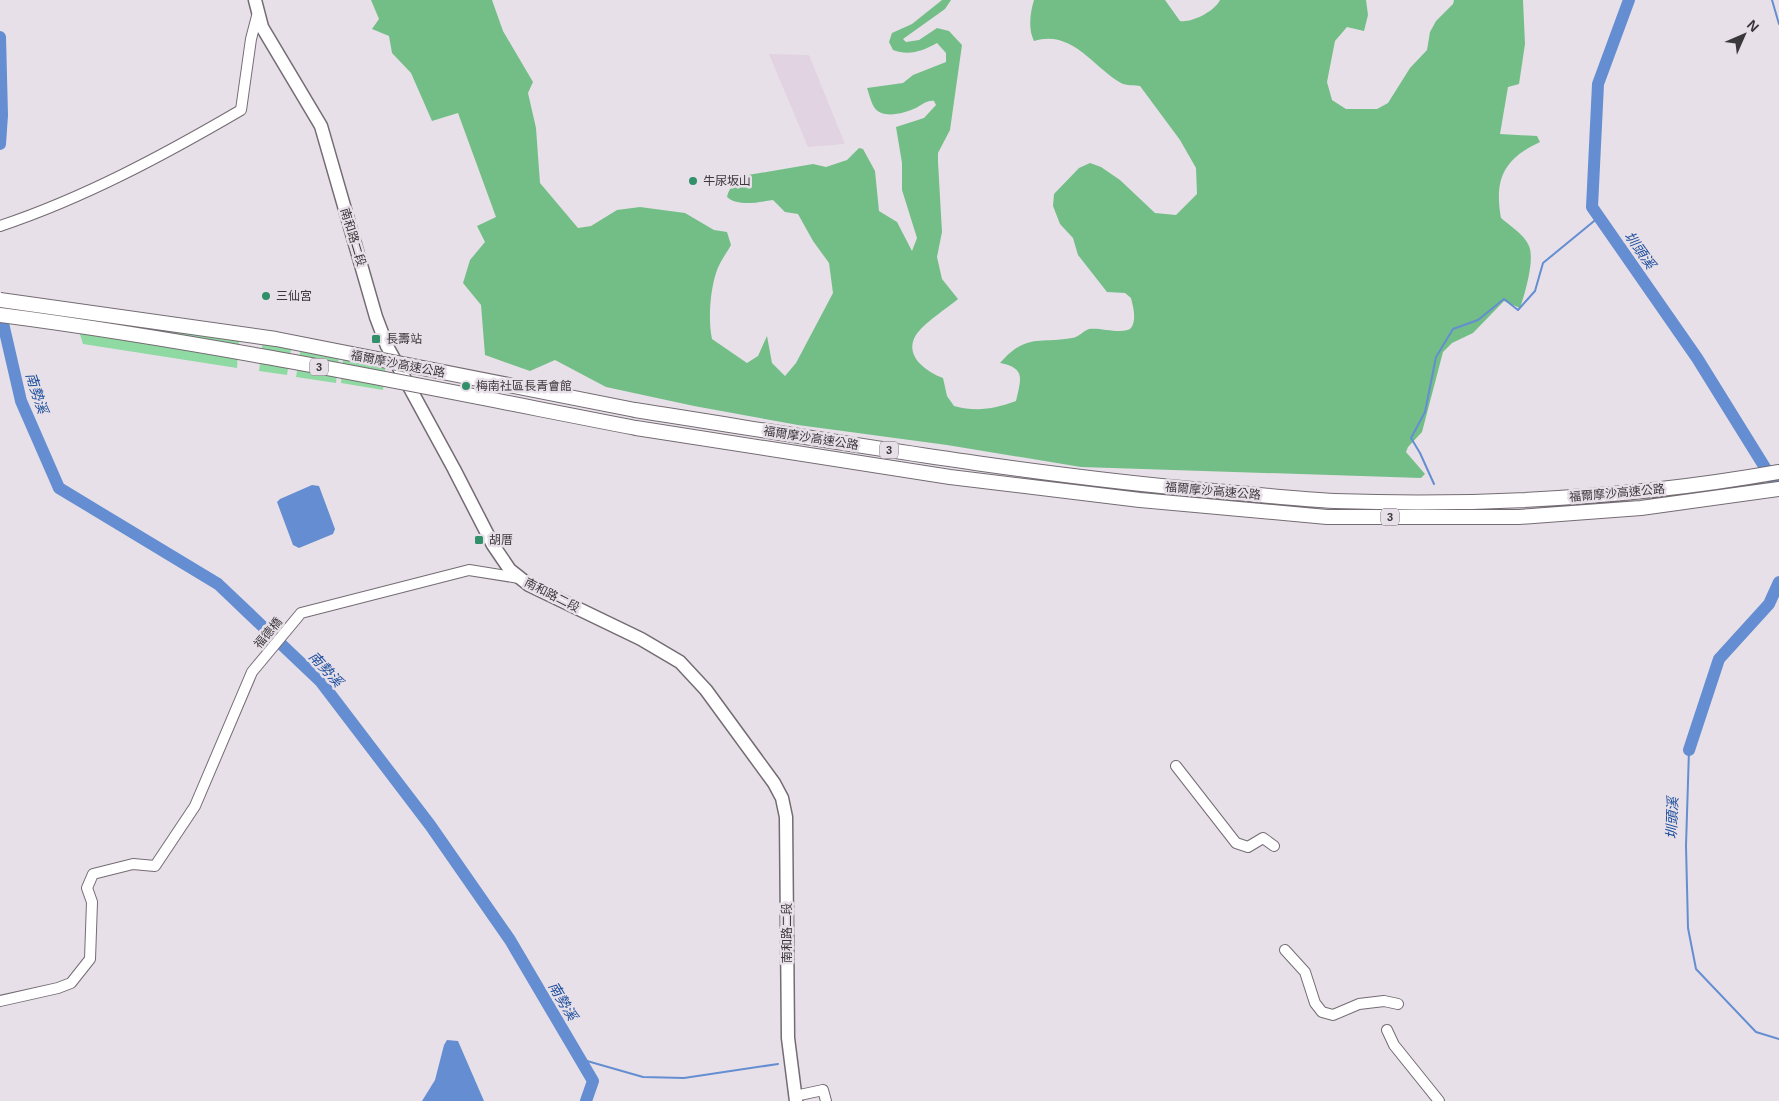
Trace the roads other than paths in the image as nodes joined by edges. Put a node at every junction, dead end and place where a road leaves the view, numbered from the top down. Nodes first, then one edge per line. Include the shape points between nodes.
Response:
1 (255, 0) edge
2 (257, 16) junction
3 (0, 226) edge
4 (0, 300) edge
5 (0, 315) edge
6 (1779, 472) edge
7 (1779, 489) edge
8 (519, 578) junction
9 (1176, 766) dead end
10 (1274, 846) dead end
11 (1285, 950) dead end
12 (0, 1001) edge
13 (1398, 1004) dead end
14 (1388, 1030) dead end
15 (796, 1098) edge
16 (826, 1101) edge
17 (1439, 1101) edge

1 - 2 main road, 南和路二段
2 - 3 street via 241,110 177,148 34,214
2 - 8 main road, 南和路二段 via 321,126 387,346 493,545
4 - 6 highway, 福爾摩沙高速公路 / 3, bridge via 276,340 635,410 956,460 1144,485 1334,501 1486,501 1637,493
5 - 7 highway, 福爾摩沙高速公路 / 3, bridge via 245,352 636,428 950,477 1140,500 1326,517 1518,517 1641,508
8 - 12 street, 福德橋 via 470,570 301,613 252,672 195,806 156,866 133,864 93,874 87,888 92,902 90,959 71,983
8 - 15 main road, 南和路二段 via 680,662 706,690 782,798 787,832 788,1038
9 - 10 street via 1236,843 1248,847 1263,838
11 - 13 street via 1305,972 1315,1003 1322,1012 1333,1015 1359,1004 1384,1001
14 - 17 street via 1394,1045
15 - 16 street via 823,1090

